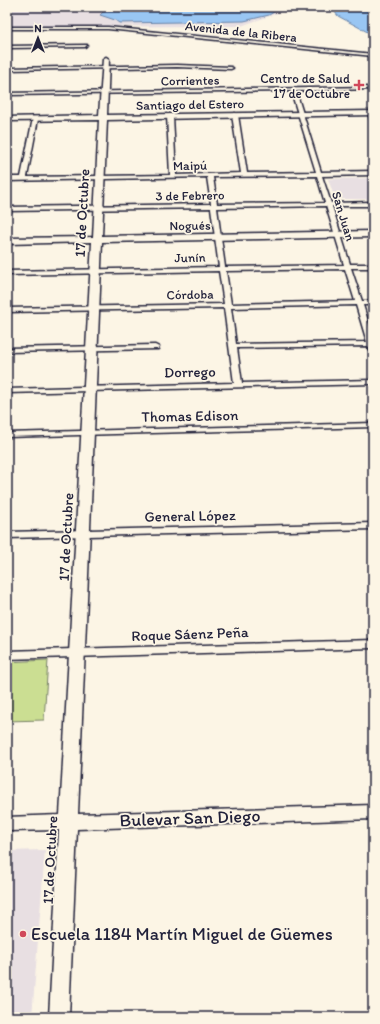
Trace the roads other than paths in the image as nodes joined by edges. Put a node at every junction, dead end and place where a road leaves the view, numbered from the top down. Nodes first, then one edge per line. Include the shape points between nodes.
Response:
1 (7, 28) edge
2 (85, 46) dead end
3 (7, 47) edge
4 (373, 55) edge
5 (106, 59) dead end
6 (107, 68) junction
7 (231, 68) dead end
8 (7, 69) edge
9 (373, 88) edge
10 (293, 90) junction
11 (105, 92) junction
12 (7, 94) edge
13 (301, 114) junction
14 (372, 115) edge
15 (170, 116) junction
16 (235, 116) junction
17 (35, 118) junction
18 (102, 118) junction
19 (7, 119) edge
20 (373, 173) edge
21 (319, 174) junction
22 (244, 175) junction
23 (173, 176) junction
24 (210, 176) junction
25 (100, 178) junction
26 (7, 179) edge
27 (24, 179) junction
28 (328, 204) junction
29 (373, 204) edge
30 (214, 206) junction
31 (99, 208) junction
32 (7, 209) edge
33 (337, 234) junction
34 (373, 234) edge
35 (218, 237) junction
36 (97, 240) junction
37 (7, 241) edge
38 (347, 266) junction
39 (373, 266) edge
40 (222, 269) junction
41 (96, 271) junction
42 (7, 273) edge
43 (358, 303) junction
44 (373, 303) edge
45 (227, 306) junction
46 (94, 308) junction
47 (7, 310) edge
48 (372, 345) edge
49 (232, 346) junction
50 (92, 348) junction
51 (155, 348) dead end
52 (7, 350) edge
53 (373, 382) edge
54 (238, 385) junction
55 (90, 389) junction
56 (7, 391) edge
57 (373, 425) edge
58 (88, 432) junction
59 (7, 435) edge
60 (373, 526) edge
61 (83, 533) junction
62 (7, 535) edge
63 (373, 644) edge
64 (77, 653) junction
65 (7, 655) edge
66 (373, 812) edge
67 (68, 822) junction
68 (7, 824) edge
69 (59, 1017) edge

1 - 4 street, Avenida de la Ribera via 108,28
2 - 3 street
5 - 6 street, 17 de Octubre
6 - 7 street
6 - 8 street
6 - 11 street, 17 de Octubre
9 - 10 street, Corrientes
10 - 11 street, Corrientes
10 - 13 street, San Juan
11 - 12 street, Corrientes
11 - 18 street, 17 de Octubre
13 - 14 street, Santiago del Estero
13 - 16 street, Santiago del Estero
13 - 21 street, San Juan
15 - 16 street, Santiago del Estero
15 - 18 street, Santiago del Estero
15 - 23 street
16 - 22 street
17 - 18 street, Santiago del Estero
17 - 19 street, Santiago del Estero
17 - 27 street
18 - 25 street, 17 de Octubre
20 - 21 street, Maipú
21 - 22 street, Maipú
21 - 28 street, San Juan
22 - 24 street, Maipú
23 - 24 street, Maipú
23 - 25 street, Maipú
24 - 30 street
25 - 27 street, Maipú
25 - 31 street, 17 de Octubre
26 - 27 street, Maipú
28 - 29 street, 3 de Febrero
28 - 30 street, 3 de Febrero
28 - 33 street, San Juan
30 - 31 street, 3 de Febrero
30 - 35 street
31 - 32 street, 3 de Febrero
31 - 36 street, 17 de Octubre
33 - 34 street, Nogués
33 - 35 street, Nogués
33 - 38 street, San Juan
35 - 36 street, Nogués
35 - 40 street
36 - 37 street, Nogués
36 - 41 street, 17 de Octubre
38 - 39 street, Junín
38 - 40 street, Junín
38 - 43 street, San Juan
40 - 41 street, Junín
40 - 45 street
41 - 42 street, Junín
41 - 46 street, 17 de Octubre
43 - 44 street, Córdoba
43 - 45 street, Córdoba
43 - 48 street, San Juan
45 - 46 street, Córdoba
45 - 49 street
46 - 47 street, Córdoba
46 - 50 street, 17 de Octubre
48 - 49 street
49 - 54 street
50 - 51 street
50 - 52 street
50 - 55 street, 17 de Octubre
53 - 54 street, Dorrego
54 - 55 street, Dorrego
55 - 56 street, Dorrego
55 - 58 street, 17 de Octubre
57 - 58 street, Thomas Edison
58 - 59 street, Thomas Edison
58 - 61 street, 17 de Octubre
60 - 61 street, General López
61 - 62 street, General López
61 - 64 street, 17 de Octubre
63 - 64 street, Roque Sáenz Peña
64 - 65 street, Roque Sáenz Peña
64 - 67 street, 17 de Octubre
66 - 67 street, Bulevar San Diego
67 - 68 street, Bulevar San Diego
67 - 69 street, 17 de Octubre

